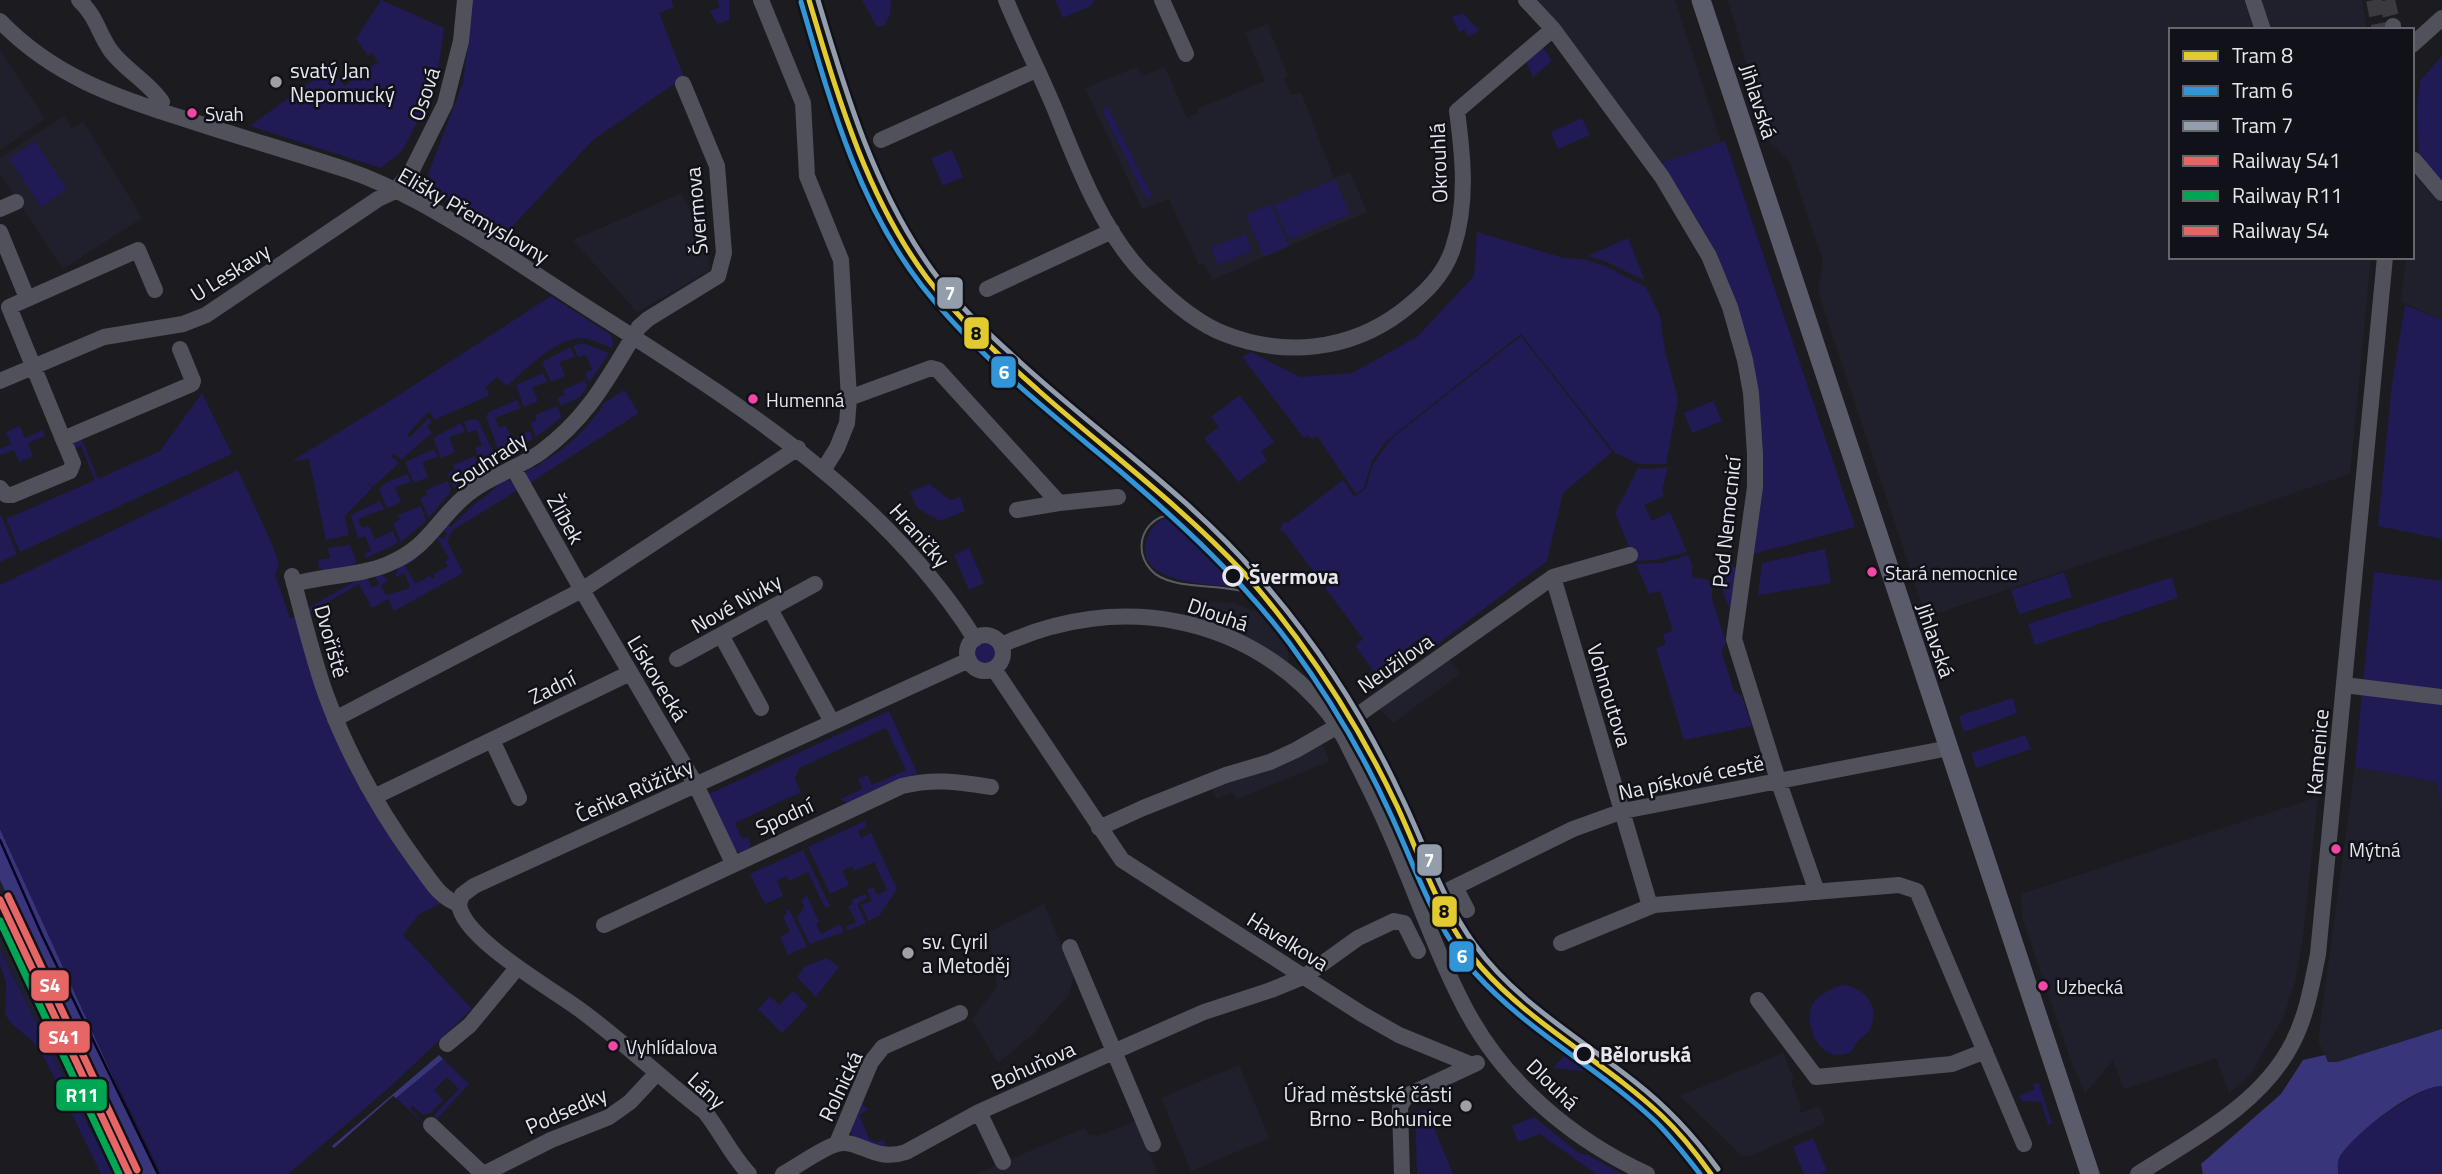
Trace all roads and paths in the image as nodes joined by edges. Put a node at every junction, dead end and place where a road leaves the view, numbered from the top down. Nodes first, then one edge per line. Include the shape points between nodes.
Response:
1 (465, 0) edge
2 (761, 0) edge
3 (1006, 0) edge
4 (1162, 0) edge
5 (1526, 0) edge
6 (1701, 0) edge
7 (2253, 0) edge
8 (85, 6) edge
9 (2442, 18) edge
10 (0, 21) edge
11 (2262, 28) edge
12 (1553, 29) junction
13 (2414, 43) edge
14 (1186, 54) dead end
15 (1036, 70) junction
16 (683, 84) dead end
17 (159, 111) junction
18 (881, 140) dead end
19 (2414, 160) edge
20 (395, 191) junction
21 (2442, 193) edge
22 (16, 202) dead end
23 (0, 209) edge
24 (0, 232) edge
25 (1112, 232) junction
26 (2385, 259) edge
27 (987, 289) dead end
28 (155, 290) dead end
29 (27, 298) junction
30 (633, 336) junction
31 (180, 349) dead end
32 (33, 367) junction
33 (0, 381) edge
34 (849, 398) junction
35 (63, 439) junction
36 (797, 448) junction
37 (514, 468) junction
38 (824, 469) junction
39 (0, 488) edge
40 (1118, 497) dead end
41 (1059, 503) junction
42 (1017, 510) dead end
43 (1630, 555) dead end
44 (1553, 577) junction
45 (293, 579) joint
46 (815, 584) dead end
47 (582, 590) junction
48 (770, 608) junction
49 (721, 635) junction
50 (975, 639) junction
51 (1002, 645) junction
52 (677, 659) dead end
53 (969, 660) junction
54 (994, 669) junction
55 (631, 673) junction
56 (2344, 685) junction
57 (2442, 697) edge
58 (761, 708) dead end
59 (335, 719) junction
60 (832, 722) junction
61 (492, 740) junction
62 (1949, 748) junction
63 (1778, 780) junction
64 (696, 785) junction
65 (990, 787) dead end
66 (374, 797) junction
67 (519, 798) dead end
68 (1623, 811) junction
69 (1099, 828) junction
70 (733, 863) junction
71 (1817, 892) junction
72 (459, 904) junction
73 (1650, 906) junction
74 (1467, 910) dead end
75 (604, 925) dead end
76 (1561, 943) dead end
77 (1070, 947) dead end
78 (1418, 951) dead end
79 (517, 968) junction
80 (1305, 976) junction
81 (1758, 1000) dead end
82 (960, 1013) dead end
83 (447, 1044) dead end
84 (1114, 1051) junction
85 (1985, 1051) junction
86 (1495, 1055) junction
87 (1472, 1065) junction
88 (657, 1073) junction
89 (979, 1112) junction
90 (431, 1125) dead end
91 (837, 1143) junction
92 (1153, 1144) dead end
93 (2024, 1144) dead end
94 (1003, 1162) dead end
95 (483, 1174) edge
96 (749, 1174) edge
97 (783, 1174) edge
98 (1402, 1174) edge
99 (1647, 1174) edge
100 (2091, 1174) edge
101 (2138, 1174) edge

1 - 20 street, Osová via 457,62 445,104 412,170
2 - 34 street via 803,103 807,176 839,252
3 - 15 street, Okrouhlá
4 - 14 street
5 - 12 street, Pod Nemocnicí
6 - 62 main road, Jihlavská
7 - 11 street
8 - 17 street via 112,52 154,90 162,102
9 - 13 street
10 - 17 street, Elišky Přemyslovny via 48,63 92,87
12 - 25 street, Okrouhlá via 1457,111 1464,185 1452,251 1437,280 1419,299 1359,336 1309,349 1271,347 1223,334 1180,307 1146,276
12 - 63 street, Pod Nemocnicí via 1662,177 1696,232 1738,333 1751,393 1755,487 1734,639
15 - 18 street
15 - 25 street, Okrouhlá
16 - 30 street, Švermova via 717,166 724,253 718,276 648,319
17 - 20 street, Elišky Přemyslovny via 348,170
19 - 21 street
20 - 30 street, Elišky Přemyslovny via 448,219
20 - 32 street, U Leskavy via 206,315 183,324 111,335
22 - 23 street
24 - 29 street
25 - 27 street
26 - 56 street, Kamenice
28 - 29 street, U Leskavy via 138,250
29 - 32 street via 9,306
30 - 36 street, Elišky Přemyslovny
30 - 37 street, Souhrady via 589,407 557,440
31 - 35 street via 192,384
32 - 33 street, U Leskavy
32 - 35 street
34 - 38 street via 847,423
34 - 41 street via 931,368 938,370
35 - 39 street via 74,463 70,471 12,495 5,495
36 - 38 street, Elišky Přemyslovny
36 - 47 street
37 - 45 street, Souhrady via 463,497 414,551 386,565
37 - 47 street, Žlíbek
38 - 50 street, Hraničky via 905,547
40 - 41 street
41 - 42 street
43 - 44 street, Neužilova
44 - 68 street, Vohnoutova
44 - 69 street, Neužilova via 1324,736 1270,762 1226,775
45 - 59 street, Dvořiště
46 - 48 street, Nové Nivky
47 - 55 street, Lískovecká
47 - 59 street
48 - 49 street, Nové Nivky
48 - 60 street
49 - 52 street, Nové Nivky
49 - 58 street
50 - 51 street via 990,636
50 - 53 street via 968,648
51 - 54 street via 1003,659
51 - 86 street, Dlouhá, bridge via 1040,629 1126,615 1199,625 1263,655 1300,684 1330,715 1345,739 1388,826 1465,1008
53 - 54 street via 979,670
53 - 60 street, Čeňka Růžičky
54 - 69 street
55 - 61 street, Zadní
55 - 64 street, Lískovecká
56 - 57 street
56 - 101 street, Kamenice via 2318,954 2308,1004 2292,1043 2264,1082 2226,1117
59 - 66 street
60 - 64 street, Čeňka Růžičky
61 - 66 street, Zadní
61 - 67 street
62 - 63 street, Na pískové cestě
62 - 100 main road, Jihlavská
63 - 68 street, Na pískové cestě
63 - 71 street, Pod Nemocnicí
64 - 70 street, Lískovecká
64 - 72 street, Čeňka Růžičky via 474,886
65 - 70 street, Spodní via 941,780 902,786
66 - 72 street via 443,896
68 - 73 street, Vohnoutova
68 - 74 street, Na pískové cestě via 1573,829 1452,889
69 - 80 street, Havelkova via 1122,860
70 - 75 street, Spodní
71 - 73 street
71 - 85 street via 1899,885 1917,891
72 - 79 street via 466,920
73 - 76 street
77 - 84 street
78 - 80 street, Bohuňova via 1398,920 1358,938
79 - 83 street via 470,1025
79 - 88 street via 582,1011
80 - 84 street, Bohuňova
80 - 87 street, Havelkova via 1399,1035
81 - 85 street via 1816,1077 1952,1064
82 - 91 street, Rolnická via 883,1047 871,1062
84 - 89 street, Bohuňova
84 - 92 street
85 - 93 street
86 - 87 street
86 - 99 street, Dlouhá via 1571,1129
87 - 98 street via 1406,1096 1400,1107
88 - 95 street, Podsedky via 609,1118
88 - 96 street, Lány via 705,1112
89 - 91 street, Bohuňova via 893,1156
89 - 94 street
90 - 95 street, Podsedky
91 - 97 street

